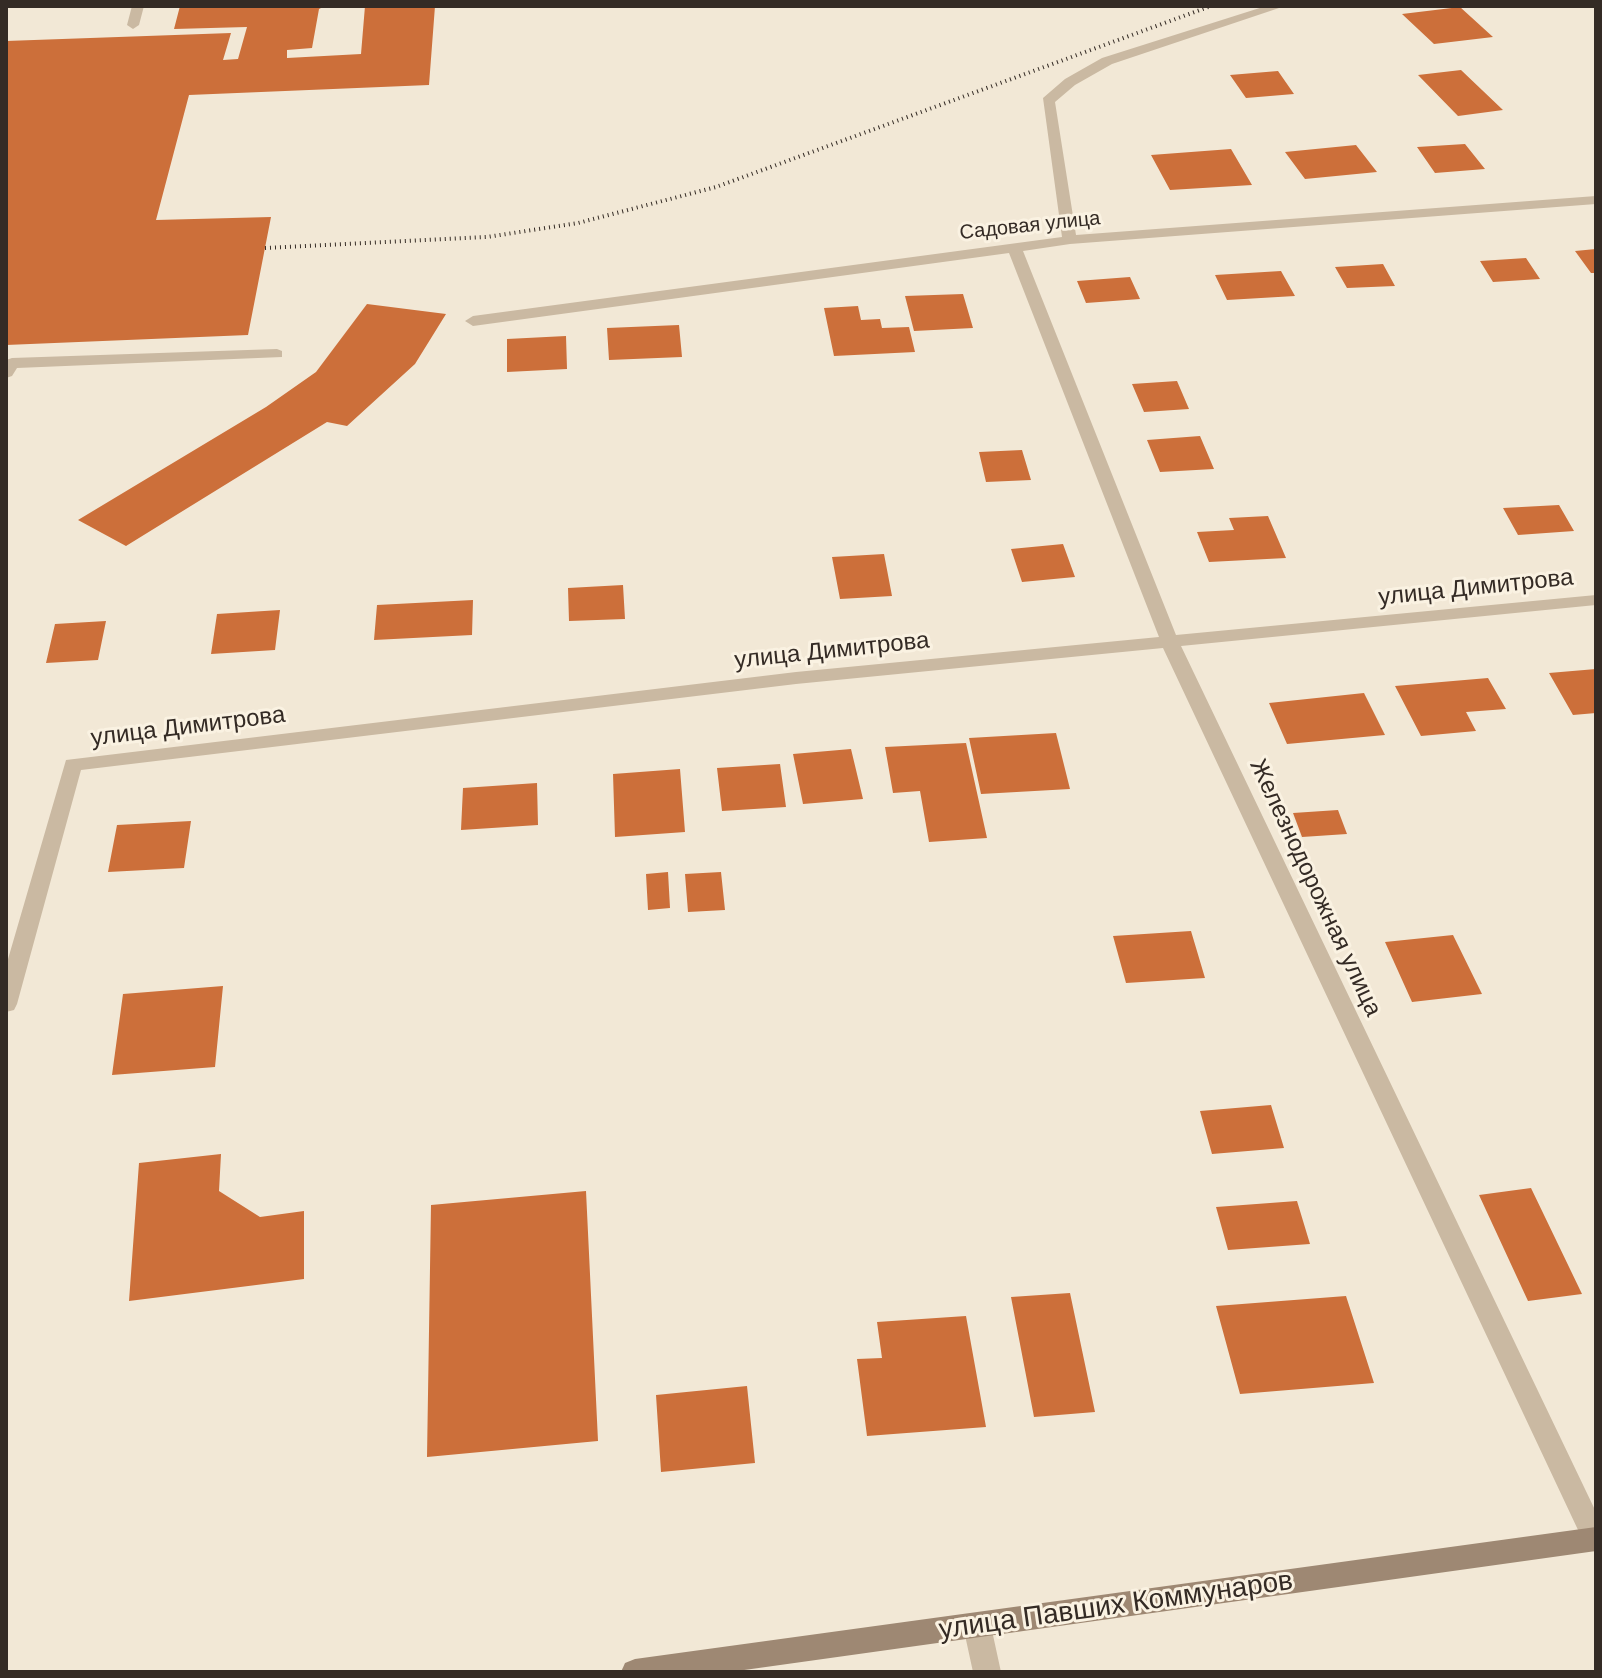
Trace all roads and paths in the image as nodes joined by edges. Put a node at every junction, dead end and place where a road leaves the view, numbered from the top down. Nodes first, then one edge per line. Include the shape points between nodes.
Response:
1 (138, 6) edge
2 (1279, 6) edge
3 (133, 25) dead end
4 (1596, 200) edge
5 (1070, 240) junction
6 (1014, 246) junction
7 (473, 321) dead end
8 (277, 354) dead end
9 (6, 373) edge
10 (1596, 600) edge
11 (1170, 643) junction
12 (6, 1004) edge
13 (1596, 1539) edge
14 (977, 1626) junction
15 (635, 1672) edge
16 (987, 1672) edge

1 - 3 street
2 - 5 street via 1107,61 1048,101
4 - 5 street, Садовая улица
5 - 6 street, Садовая улица
6 - 7 street, Садовая улица
6 - 11 street, Железнодорожная улица
8 - 9 street via 12,363
10 - 11 street, улица Димитрова
11 - 12 street, улица Димитрова via 796,678 73,765
11 - 13 street, Железнодорожная улица
13 - 14 street, улица Павших Коммунаров
14 - 15 street, улица Павших Коммунаров
14 - 16 street

